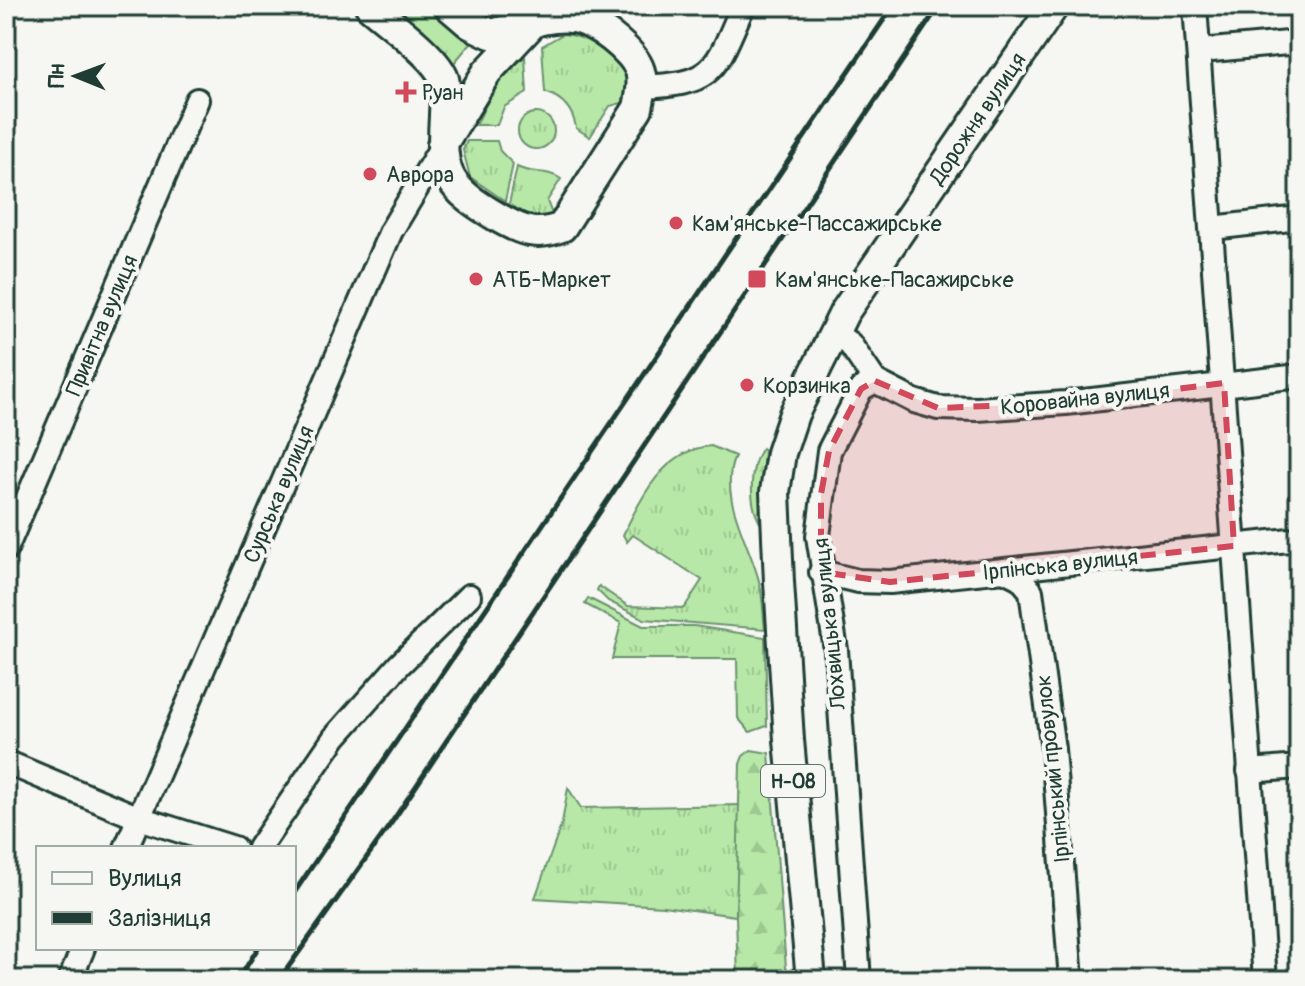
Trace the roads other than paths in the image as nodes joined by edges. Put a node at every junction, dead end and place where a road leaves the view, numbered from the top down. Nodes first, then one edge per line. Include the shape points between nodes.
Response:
1 (370, 6) edge
2 (449, 6) edge
3 (743, 6) edge
4 (1054, 6) edge
5 (1195, 6) edge
6 (541, 14) edge
7 (483, 32) junction
8 (1299, 42) edge
9 (1201, 51) junction
10 (487, 72) junction
11 (642, 87) junction
12 (197, 100) dead end
13 (442, 146) junction
14 (1299, 218) edge
15 (1212, 228) junction
16 (832, 332) junction
17 (1299, 376) edge
18 (875, 381) junction
19 (1224, 383) junction
20 (1299, 539) edge
21 (1234, 546) junction
22 (6, 549) edge
23 (1046, 566) junction
24 (1006, 571) junction
25 (821, 572) junction
26 (1031, 591) junction
27 (469, 596) dead end
28 (6, 762) edge
29 (1299, 767) edge
30 (1249, 771) junction
31 (139, 818) junction
32 (262, 845) edge
33 (127, 846) edge
34 (228, 846) edge
35 (82, 950) edge
36 (70, 980) edge
37 (811, 980) edge
38 (859, 980) edge
39 (1071, 980) edge
40 (1265, 980) edge

1 - 13 main road via 444,80
2 - 7 main road
3 - 11 street via 713,69 682,86
4 - 16 main road, Дорожня вулиця / Н-08
5 - 9 street
6 - 7 main road via 491,34
6 - 10 main road
6 - 11 main road via 593,25 632,57
7 - 10 main road via 492,51
8 - 9 street
9 - 15 street
10 - 13 main road
11 - 13 main road via 638,108 562,227 544,234 523,231 467,200 452,186
12 - 22 street, Привітна вулиця
13 - 31 street, Сурська вулиця via 391,231
14 - 15 street
15 - 19 street
16 - 18 street via 865,361
16 - 37 main road, Дорожня вулиця / Н-08 via 781,453 775,492 789,740
17 - 19 street, Коровайна вулиця
18 - 19 street, Коровайна вулиця via 914,401 964,409 1066,403
18 - 25 street, Лохвицька вулиця via 861,389 829,451 818,536
19 - 21 street
20 - 21 street, Ірпінська вулиця
21 - 23 street, Ірпінська вулиця
21 - 30 street
23 - 24 street, Ірпінська вулиця
23 - 26 street
24 - 25 street, Ірпінська вулиця via 890,582
24 - 26 street
25 - 38 street, Лохвицька вулиця via 836,650
26 - 39 street, Ірпінський провулок via 1053,749
27 - 32 street via 335,737
28 - 31 street
29 - 30 street
30 - 40 street
31 - 33 street, Сурська вулиця
31 - 34 street
35 - 36 street

